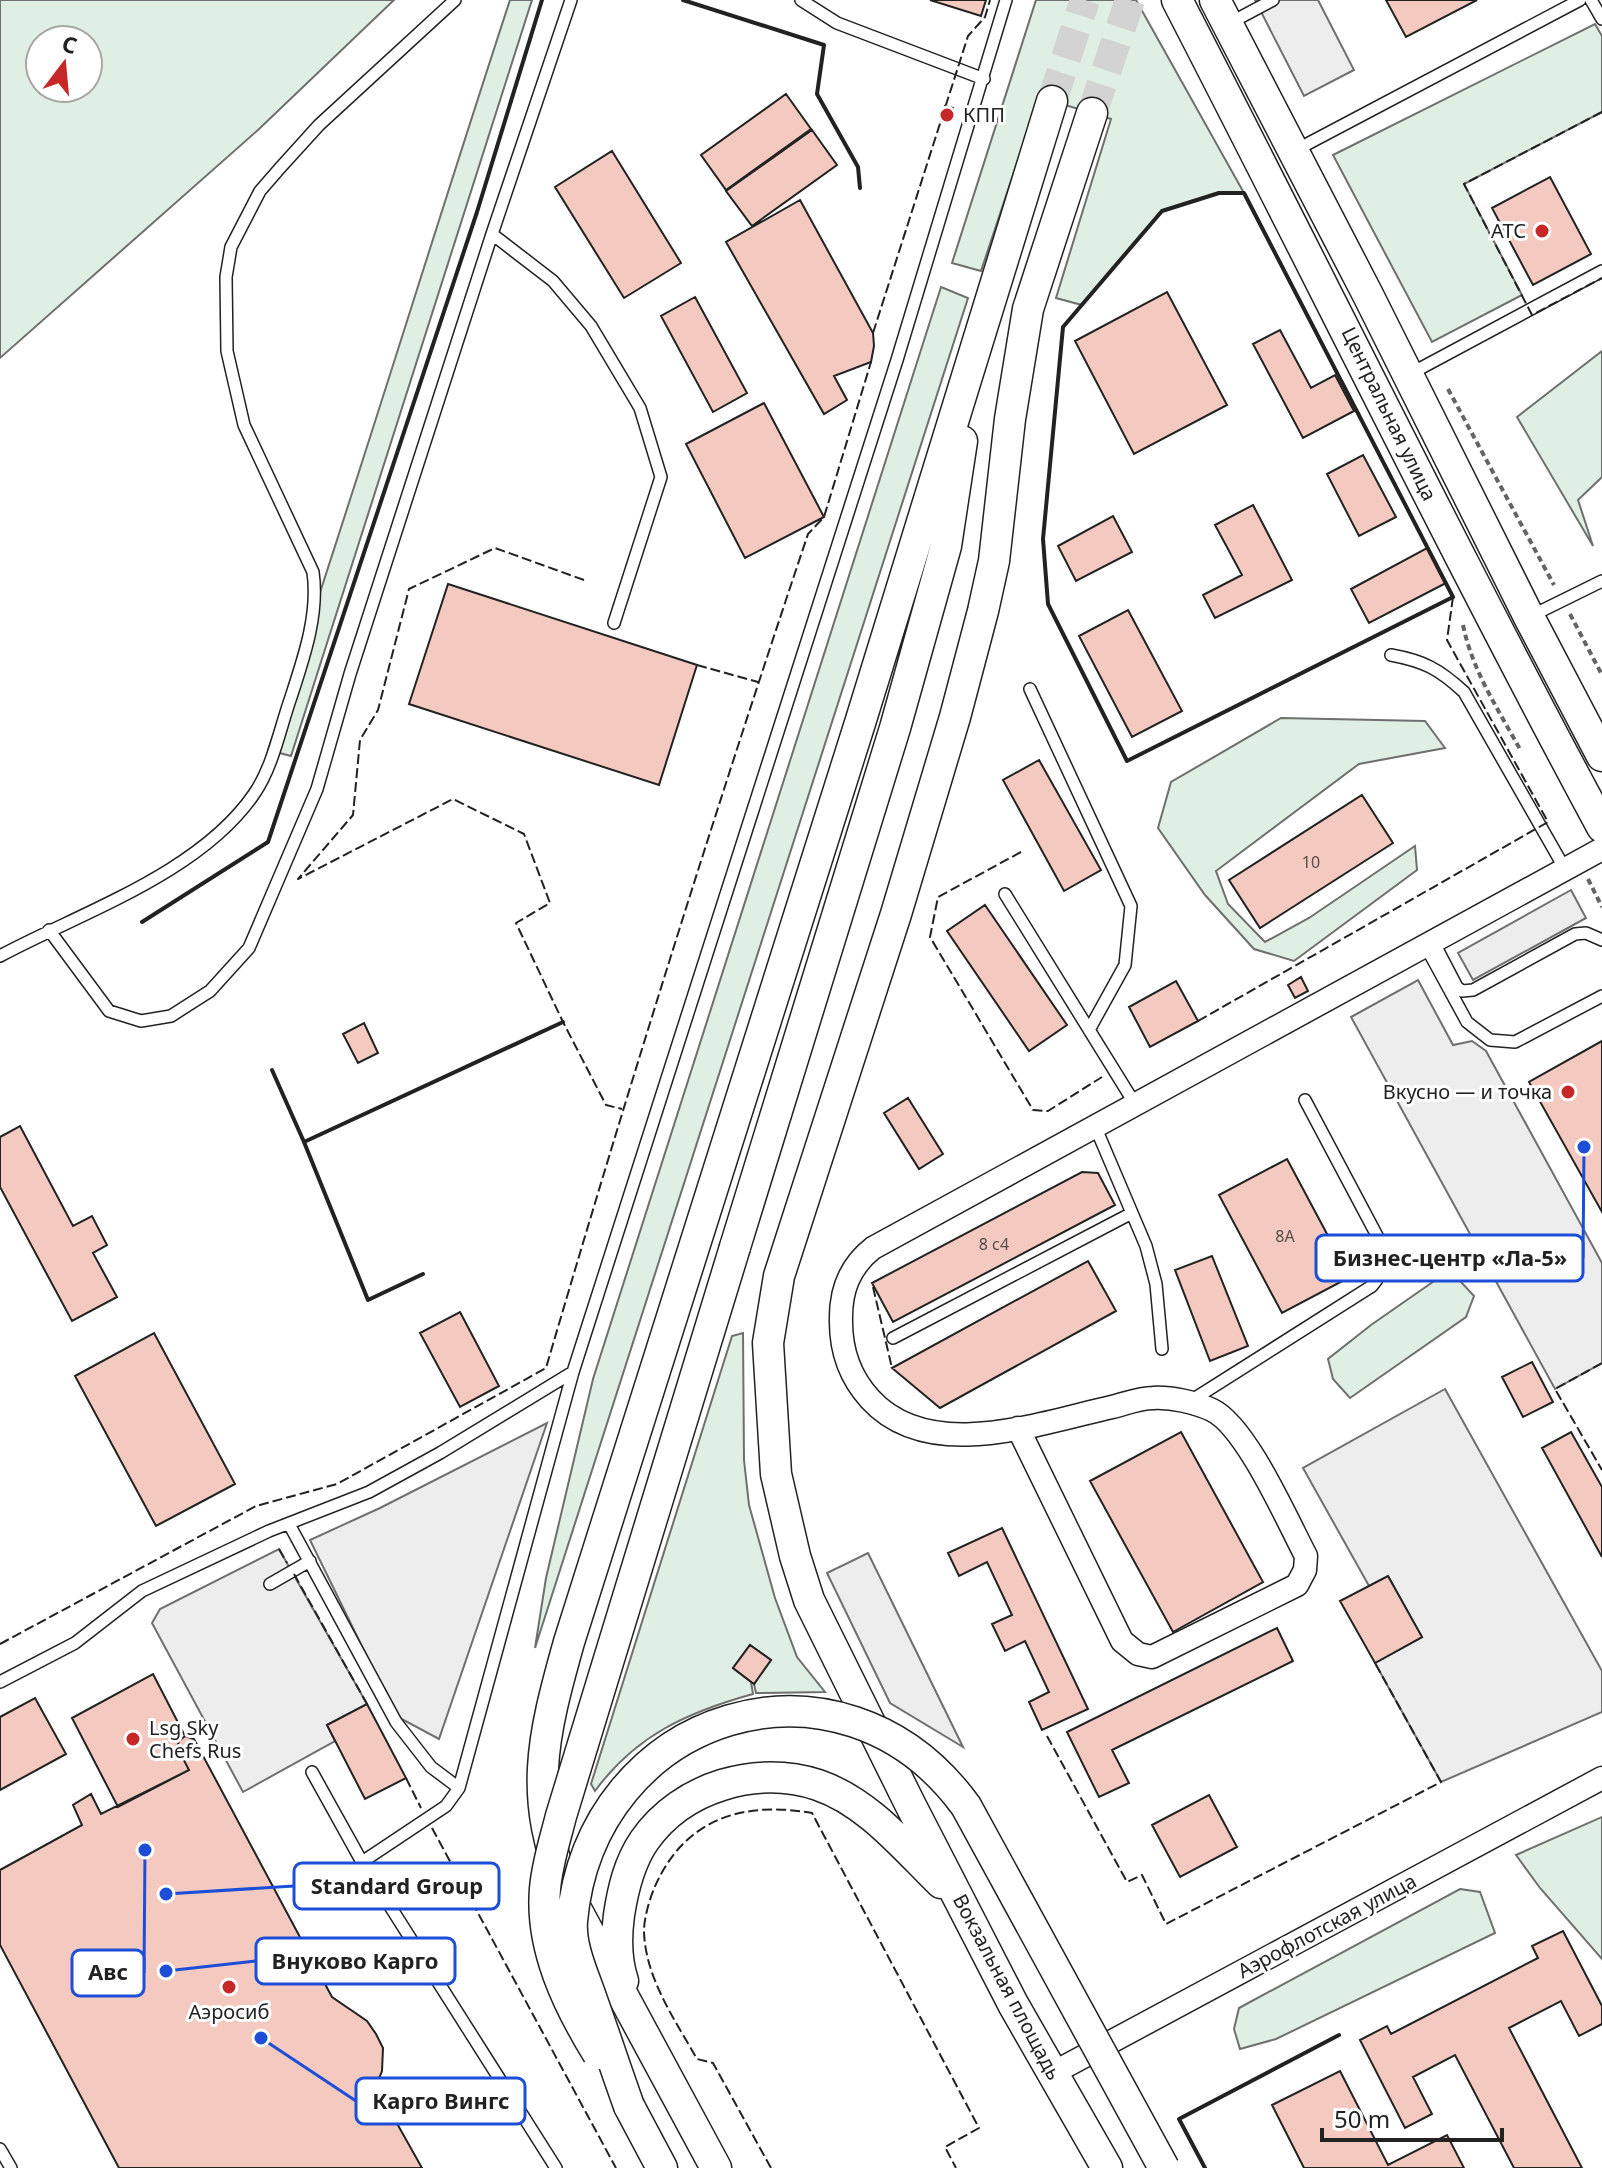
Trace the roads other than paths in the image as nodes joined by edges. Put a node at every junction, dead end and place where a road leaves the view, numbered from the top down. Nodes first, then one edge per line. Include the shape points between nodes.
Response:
1 (455, 0) edge
2 (571, 0) edge
3 (801, 0) edge
4 (1006, 0) edge
5 (1177, 0) edge
6 (1273, 0) edge
7 (1580, 0) edge
8 (1591, 0) edge
9 (1221, 12) edge
10 (1602, 19) edge
11 (984, 79) junction
12 (1052, 101) tunnel mouth
13 (1092, 113) tunnel mouth
14 (1293, 151) junction
15 (492, 234) junction
16 (1602, 271) edge
17 (979, 337) junction
18 (1420, 369) junction
19 (1602, 581) edge
20 (1529, 617) junction
21 (614, 623) dead end
22 (1391, 655) dead end
23 (1030, 689) dead end
24 (1602, 756) edge
25 (1602, 827) edge
26 (1602, 849) edge
27 (1565, 869) junction
28 (1005, 894) dead end
29 (49, 930) junction
30 (1602, 940) edge
31 (1429, 943) junction
32 (0, 956) edge
33 (1602, 996) edge
34 (1089, 1030) junction
35 (1305, 1100) dead end
36 (1135, 1104) junction
37 (1095, 1126) junction
38 (1132, 1213) junction
39 (893, 1338) dead end
40 (1162, 1349) dead end
41 (573, 1372) junction
42 (1189, 1402) junction
43 (1018, 1428) junction
44 (289, 1524) junction
45 (310, 1561) junction
46 (270, 1584) dead end
47 (0, 1682) edge
48 (312, 1772) dead end
49 (1602, 1778) edge
50 (459, 1788) junction
51 (362, 1862) junction
52 (959, 1900) junction
53 (651, 2050) junction
54 (1053, 2073) junction
55 (629, 2106) junction
56 (0, 2149) edge
57 (11, 2168) edge
58 (556, 2168) edge
59 (662, 2168) edge
60 (716, 2168) edge
61 (1107, 2168) edge
62 (1164, 2168) edge

1 - 29 lane via 319,125 280,168 260,191 231,247 227,351 244,425 313,572 316,592 301,662 255,794 219,834 158,878
2 - 15 lane
3 - 11 lane via 837,23
4 - 11 lane
5 - 25 main road, Центральная улица
6 - 9 lane
7 - 14 lane
8 - 10 lane
9 - 14 main road, Центральная улица
11 - 41 lane
12 - 17 main road
13 - 52 main road, Вокзальная площадь via 1028,309 994,561 979,627 896,914 779,1276 768,1343 776,1474 802,1580 819,1624
14 - 18 main road, Центральная улица
15 - 21 lane via 553,281 591,326 640,408 661,477
15 - 29 lane via 317,789 249,948 210,991 171,1016 141,1021 109,1011
16 - 18 lane
17 - 53 main road via 554,1694 541,1783 553,1860
17 - 55 main road, bridge via 946,546 895,728 546,1875 547,1934 564,1990
18 - 20 main road, Центральная улица
19 - 20 lane
20 - 24 main road, Центральная улица
22 - 27 lane via 1442,671 1464,692
23 - 34 lane via 1131,906 1125,965
26 - 27 street
27 - 31 street
28 - 34 lane
29 - 32 lane
30 - 31 lane via 1575,934 1473,990 1462,991
31 - 33 lane via 1467,1022 1490,1040 1515,1042
31 - 36 street
34 - 36 lane
35 - 42 lane via 1383,1247 1381,1275 1372,1286
36 - 37 street
37 - 38 lane
37 - 43 street via 873,1248 857,1261 843,1293 843,1352 861,1388 887,1415 939,1433
38 - 39 lane
38 - 40 lane via 1156,1284
41 - 44 lane via 369,1492
41 - 50 lane
42 - 43 street via 1153,1398
42 - 43 street via 1215,1411 1241,1435 1306,1556 1305,1570 1297,1585 1152,1657 1122,1641
44 - 45 lane
44 - 47 lane via 142,1591 75,1643
45 - 46 lane
45 - 50 lane via 396,1722 431,1767
48 - 51 lane
49 - 54 street, Аэрофлотская улица
50 - 51 lane via 446,1806
51 - 58 lane
52 - 53 main road via 866,1811 835,1792 772,1777 712,1788 679,1808 644,1840 623,1890 617,1929 619,1969
52 - 54 main road, Вокзальная площадь
53 - 60 main road
54 - 61 main road, Вокзальная площадь
55 - 59 main road
55 - 62 main road, bridge via 578,1958 572,1925 580,1874 603,1818 644,1768 699,1731 761,1714 829,1716 863,1724 890,1738 961,1798
56 - 57 lane

